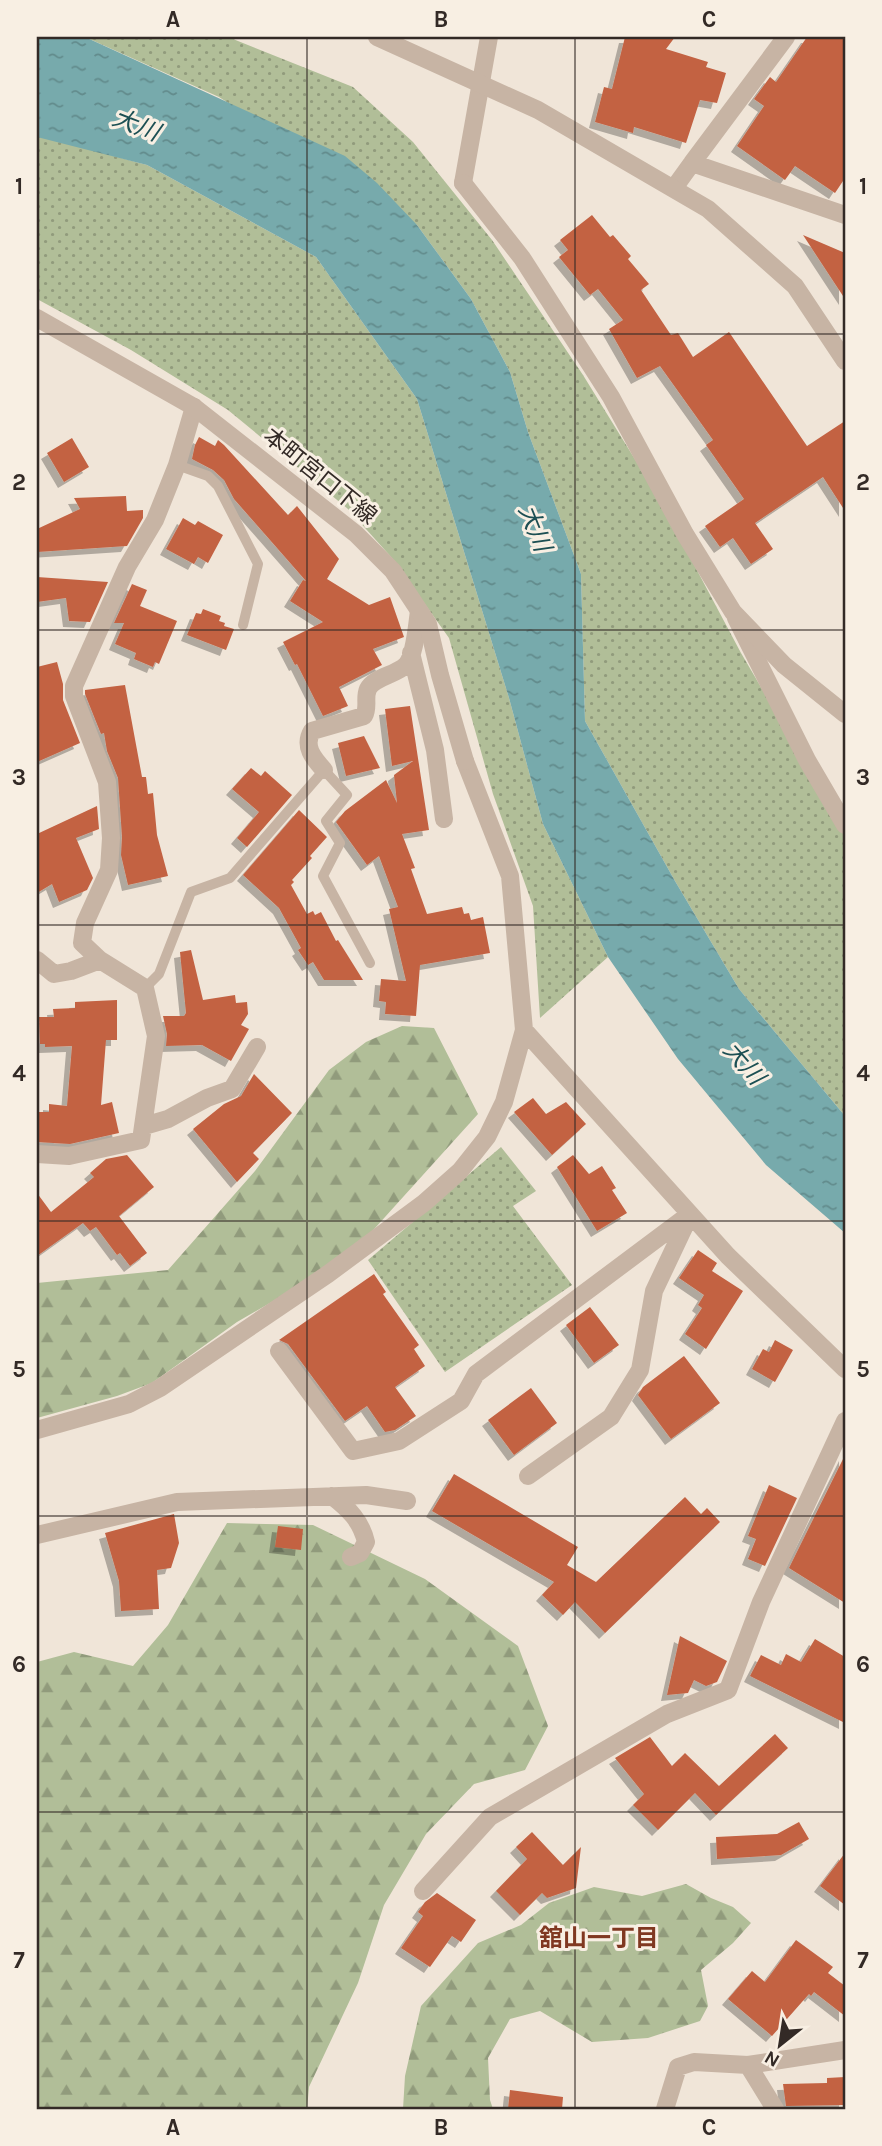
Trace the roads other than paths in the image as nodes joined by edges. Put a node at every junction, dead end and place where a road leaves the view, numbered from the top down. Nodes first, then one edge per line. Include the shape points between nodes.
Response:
1 (377, 37) edge
2 (786, 37) edge
3 (483, 39) edge
4 (482, 83) junction
5 (692, 163) junction
6 (674, 188) junction
7 (845, 215) edge
8 (37, 318) edge
9 (845, 361) edge
10 (194, 407) junction
11 (177, 465) junction
12 (419, 611) junction
13 (733, 612) junction
14 (243, 625) dead end
15 (411, 653) junction
16 (845, 715) edge
17 (324, 770) junction
18 (444, 819) dead end
19 (845, 825) edge
20 (37, 960) edge
21 (100, 960) junction
22 (370, 962) dead end
23 (145, 988) junction
24 (524, 1030) junction
25 (257, 1047) dead end
26 (144, 1126) junction
27 (38, 1156) edge
28 (690, 1214) junction
29 (279, 1350) dead end
30 (845, 1369) edge
31 (845, 1421) edge
32 (37, 1430) edge
33 (528, 1476) dead end
34 (332, 1496) junction
35 (407, 1501) dead end
36 (37, 1535) edge
37 (351, 1557) dead end
38 (423, 1891) dead end
39 (845, 2050) edge
40 (748, 2065) junction
41 (665, 2109) edge
42 (775, 2109) edge

1 - 4 street
2 - 5 street
3 - 4 street
4 - 6 street
4 - 13 street via 463,183 522,258 603,386
5 - 6 street
5 - 7 street
6 - 9 street via 708,209 795,286
8 - 10 street, 本町宮口下線
10 - 11 street
10 - 12 street, 本町宮口下線 via 356,534 393,571
11 - 14 lane via 208,475 218,486 258,564
11 - 21 street via 74,685 74,696 107,782 109,870 85,923 82,943
12 - 15 street
12 - 24 street, 本町宮口下線 via 428,624 465,761 510,876
13 - 16 street via 784,665
13 - 19 street
15 - 17 street via 405,667 370,685 364,716 312,731 309,748
15 - 18 street via 433,739
17 - 22 lane via 347,795 326,821 340,843 323,876
17 - 23 lane via 230,878 191,892 159,974
20 - 21 street via 54,974
21 - 23 street
23 - 26 street via 156,1036
24 - 28 street
24 - 32 street via 504,1102 487,1137 460,1171 424,1203 160,1388 128,1404
25 - 26 street via 232,1089
26 - 27 street via 141,1140 69,1156
28 - 29 street via 476,1374 461,1401 399,1441 354,1451
28 - 30 street
28 - 33 street via 654,1291 640,1370 611,1417
31 - 38 street via 761,1602 728,1690 667,1714 489,1817
34 - 35 street
34 - 36 street via 177,1502
34 - 37 street via 363,1528 366,1542
39 - 40 street
40 - 41 street via 694,2062 678,2067
40 - 42 street

